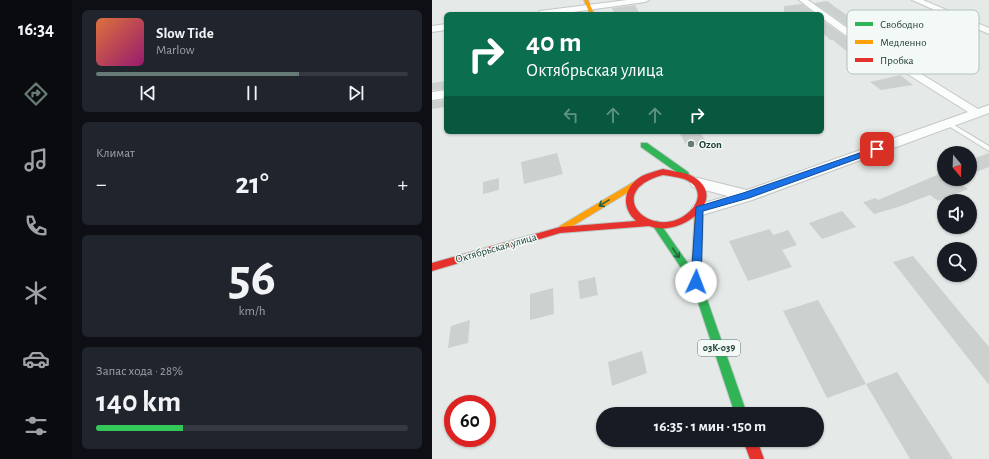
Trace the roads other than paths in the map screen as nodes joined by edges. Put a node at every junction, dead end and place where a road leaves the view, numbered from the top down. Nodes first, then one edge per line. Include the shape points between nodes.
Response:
1 (645, 0) edge
2 (803, 0) edge
3 (916, 0) edge
4 (589, 7) edge
5 (940, 10) edge
6 (554, 12) edge
7 (820, 12) edge
8 (824, 15) edge
9 (444, 27) edge
10 (979, 27) edge
11 (432, 29) edge
12 (989, 31) edge
13 (847, 32) edge
14 (919, 74) edge
15 (444, 94) edge
16 (432, 96) edge
17 (983, 111) edge
18 (949, 124) junction
19 (989, 149) edge
20 (694, 180) junction
21 (640, 181) junction
22 (746, 196) junction
23 (699, 210) junction
24 (652, 224) junction
25 (560, 230) junction
26 (432, 267) edge
27 (696, 282) junction
28 (739, 407) edge
29 (753, 447) edge
30 (757, 459) edge

1 - 4 street
2 - 7 street
3 - 5 street
4 - 6 street
8 - 13 street
9 - 11 street
10 - 12 street
14 - 17 street
15 - 16 street
17 - 18 street
18 - 19 lane
18 - 22 street
20 - 21 main road via 677,172 663,172
20 - 21 main road via 642,142 643,162
20 - 22 street
20 - 23 main road via 703,191
21 - 24 main road via 629,193 628,205 635,216
21 -> 25 main road, Октябрьская улица
22 - 23 street
23 - 24 main road via 686,220 667,225
23 - 27 main road
24 - 25 main road, Октябрьская улица
24 -> 27 main road, 03К-039
25 - 26 main road, Октябрьская улица
27 - 28 main road, 03К-039
29 - 30 main road

